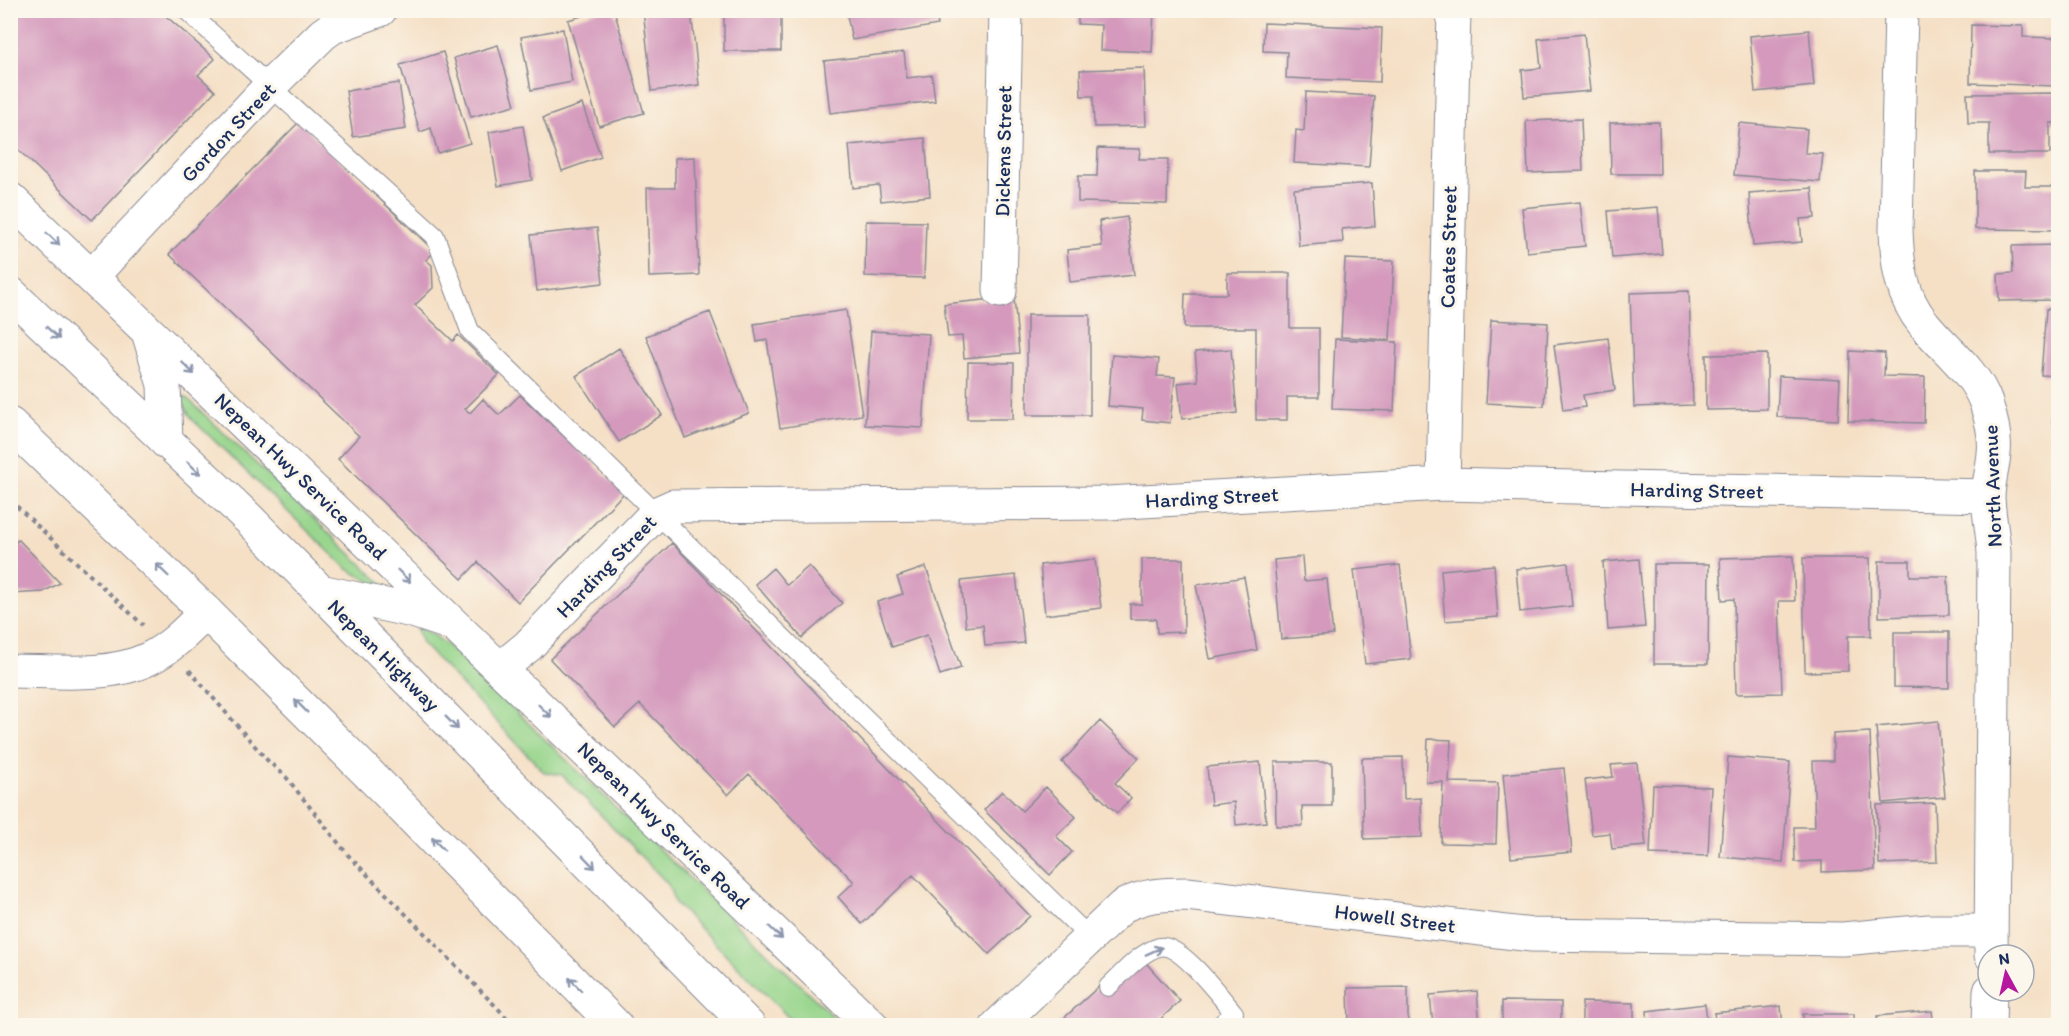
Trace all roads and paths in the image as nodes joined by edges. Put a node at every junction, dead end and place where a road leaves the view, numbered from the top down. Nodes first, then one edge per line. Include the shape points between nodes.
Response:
1 (186, 10) edge
2 (380, 10) edge
3 (1006, 10) edge
4 (1454, 10) edge
5 (1901, 10) edge
6 (270, 86) junction
7 (10, 199) edge
8 (92, 276) junction
9 (1000, 291) dead end
10 (10, 293) edge
11 (146, 327) junction
12 (10, 424) edge
13 (166, 442) junction
14 (1443, 484) junction
15 (1988, 496) junction
16 (10, 500) edge
17 (655, 514) junction
18 (320, 591) junction
19 (206, 612) junction
20 (456, 626) junction
21 (166, 647) junction
22 (501, 668) junction
23 (10, 671) edge
24 (1090, 938) junction
25 (1991, 943) edge
26 (1976, 947) edge
27 (1108, 987) dead end
28 (1990, 1003) edge
29 (514, 1026) edge
30 (616, 1026) edge
31 (749, 1026) edge
32 (872, 1026) edge
33 (997, 1026) edge
34 (1219, 1026) edge
35 (1989, 1026) edge

1 - 6 lane
2 - 6 main road, Gordon Street via 333,27
3 - 9 main road, Dickens Street
4 - 14 main road, Coates Street
5 - 15 main road, North Avenue via 1897,259 1910,304 1923,324 1957,359 1986,403 1995,452
6 - 8 main road, Gordon Street
6 - 17 lane via 435,236 470,331
7 -> 8 main road, Nepean Hwy Service Road
8 - 11 main road, Nepean Hwy Service Road
10 -> 13 main road, Nepean Highway
11 - 13 main road, Nepean Hwy Service Road via 164,386
11 -> 20 main road, Nepean Hwy Service Road
19 -> 12 main road
13 -> 18 main road, Nepean Highway
14 - 15 main road, Harding Street
14 - 17 main road, Harding Street via 1108,503 673,506
15 - 25 main road, North Avenue via 1994,553
16 - 21 path
17 - 22 main road, Harding Street
17 - 24 lane
18 - 20 main road, Nepean Hwy Service Road via 412,611
18 -> 31 main road, Nepean Highway
19 - 21 main road
30 -> 19 main road
20 - 22 main road, Nepean Hwy Service Road
21 - 23 main road via 148,659 119,669
21 - 29 path via 286,777 348,855
22 -> 32 main road, Nepean Hwy Service Road
24 - 26 main road, Howell Street via 1123,906 1148,896 1187,894 1532,935 1843,939 1928,951
24 - 33 main road, Howell Street
27 -> 34 lane via 1145,954 1171,948 1234,1013
28 - 35 main road

